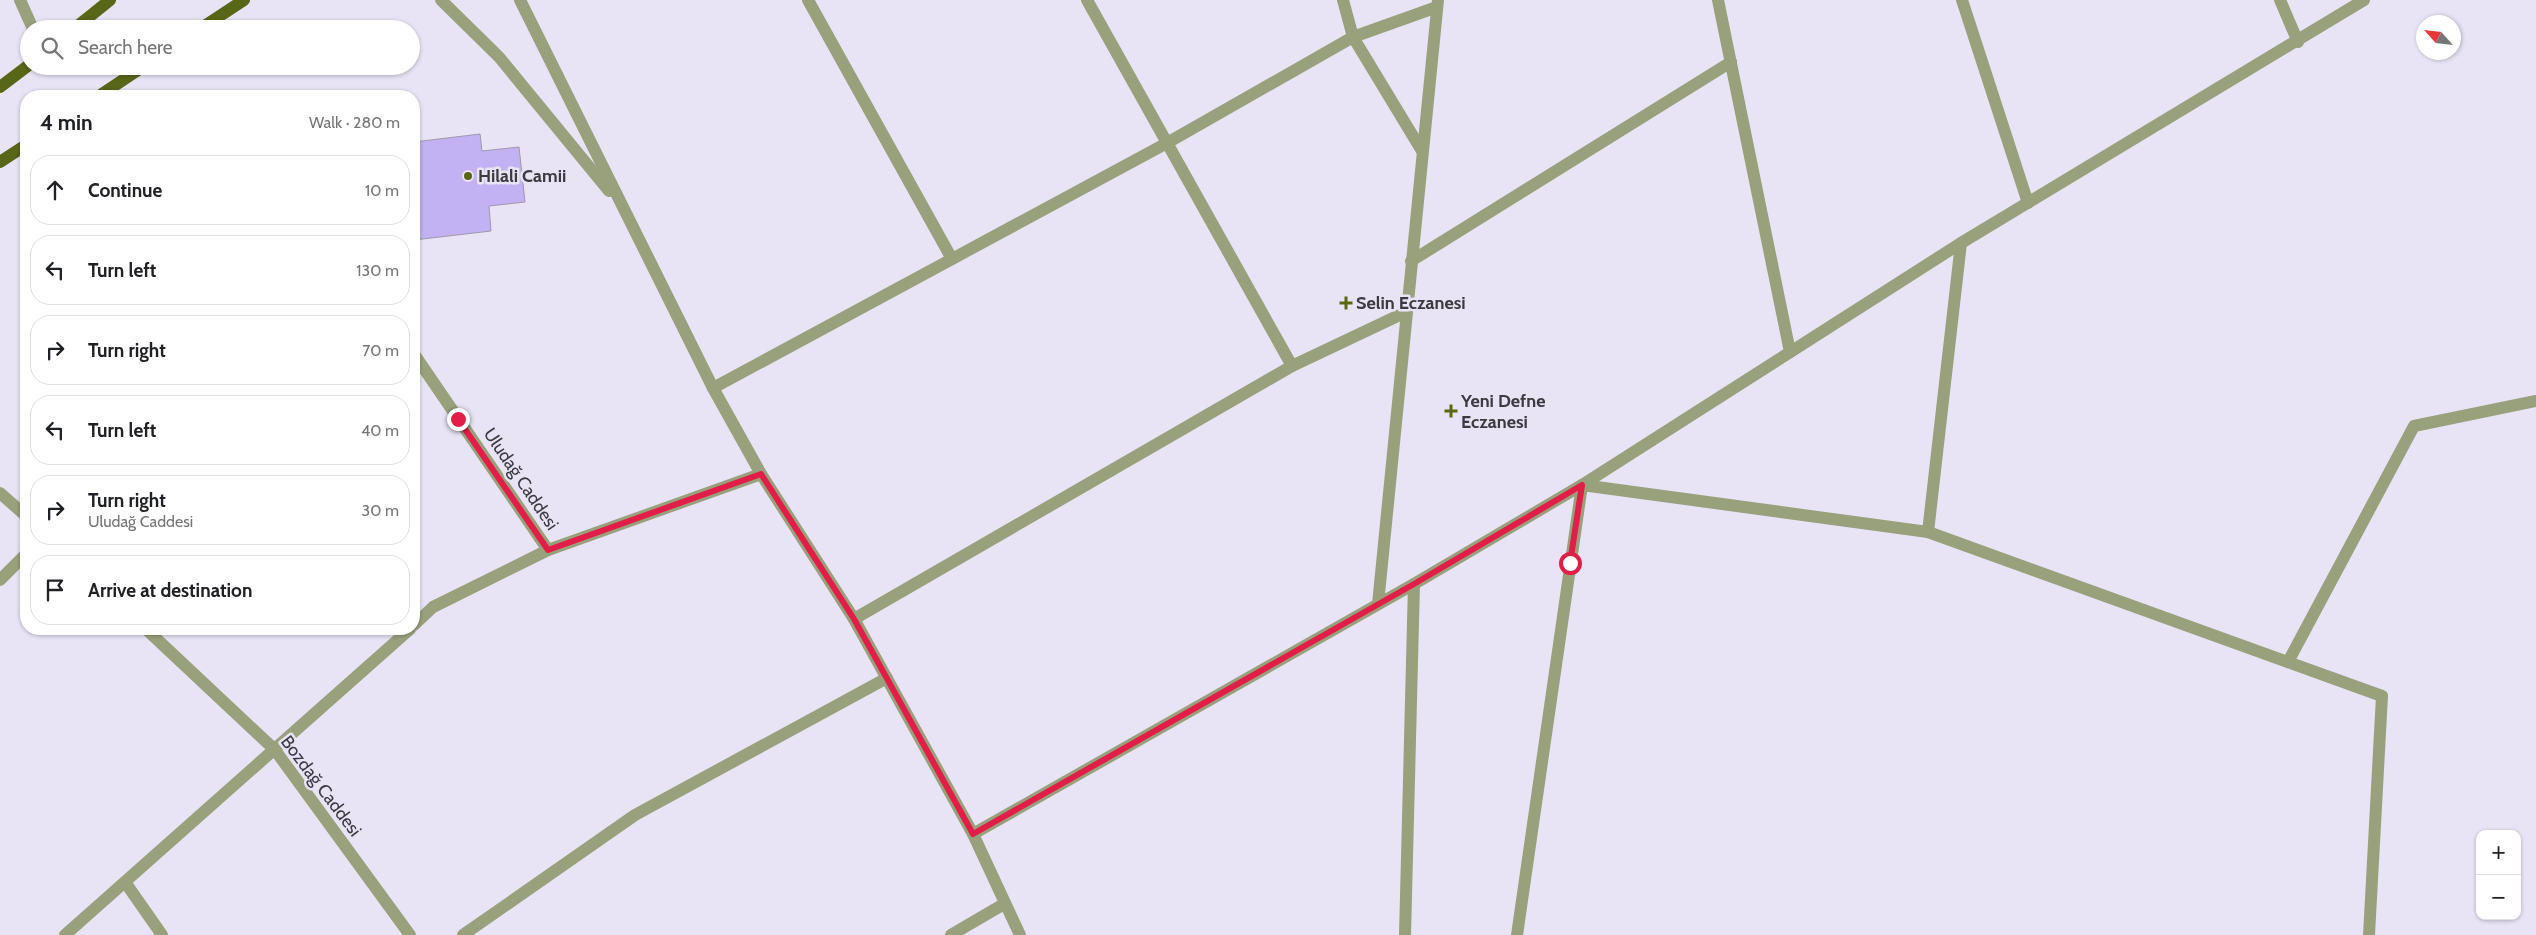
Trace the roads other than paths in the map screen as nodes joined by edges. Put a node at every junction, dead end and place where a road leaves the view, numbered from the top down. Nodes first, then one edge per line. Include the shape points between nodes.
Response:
1 (20, 0) edge
2 (110, 0) edge
3 (244, 0) edge
4 (441, 0) edge
5 (520, 0) edge
6 (808, 0) edge
7 (1087, 0) edge
8 (1342, 0) edge
9 (1718, 0) edge
10 (1962, 0) edge
11 (2280, 0) edge
12 (2364, 0) edge
13 (1437, 4) edge
14 (29, 20) edge
15 (85, 20) edge
16 (214, 20) edge
17 (1353, 37) junction
18 (2298, 42) junction
19 (1731, 62) junction
20 (20, 72) edge
21 (130, 75) edge
22 (0, 87) edge
23 (108, 90) edge
24 (1167, 143) junction
25 (20, 149) edge
26 (1422, 152) junction
27 (0, 162) edge
28 (2028, 203) junction
29 (624, 208) junction
30 (1961, 243) junction
31 (952, 259) junction
32 (1411, 261) junction
33 (1406, 312) junction
34 (1790, 352) junction
35 (420, 363) edge
36 (1292, 366) junction
37 (713, 388) junction
38 (2536, 401) edge
39 (761, 474) junction
40 (1582, 485) junction
41 (0, 493) edge
42 (20, 511) edge
43 (1928, 532) junction
44 (548, 550) junction
45 (20, 560) edge
46 (0, 580) edge
47 (1414, 584) junction
48 (1378, 604) junction
49 (854, 619) junction
50 (420, 620) edge
51 (152, 635) edge
52 (403, 635) edge
53 (2288, 662) junction
54 (887, 678) junction
55 (275, 750) junction
56 (973, 834) junction
57 (125, 882) junction
58 (1004, 904) junction
59 (65, 935) edge
60 (162, 935) edge
61 (410, 935) edge
62 (462, 935) edge
63 (951, 935) edge
64 (1020, 935) edge
65 (1406, 935) edge
66 (1517, 935) edge
67 (2369, 935) edge

1 - 14 street
2 - 15 main road
3 - 16 main road
4 - 29 street via 499,57
5 - 29 street
6 - 31 street
7 - 24 street
8 - 17 street
9 - 19 street
10 - 28 street
11 - 18 street
12 - 18 street
13 - 17 street
13 - 26 street
17 - 24 street
17 - 26 street
18 - 28 street
19 - 32 street
19 - 34 street
20 - 22 main road
21 - 23 main road
24 - 31 street
24 - 36 street
25 - 27 main road
26 - 32 street
28 - 30 street
29 - 37 street
30 - 34 street
30 - 43 street
31 - 37 street
32 - 33 street
33 - 36 street
33 - 48 street
34 - 40 street
35 - 44 street, Uludağ Caddesi
36 - 49 street
37 - 39 street
38 - 53 street via 2414,426
39 - 44 street
39 - 49 street
40 - 43 street
40 - 47 street
40 - 66 street
41 - 42 street
43 - 53 street
44 - 50 street via 434,608
45 - 46 street
47 - 48 street
47 - 65 street
48 - 56 street
49 - 54 street
51 - 55 street, Bozdağ Caddesi
52 - 55 street
53 - 67 street via 2382,696
54 - 56 street
54 - 62 street via 635,815
55 - 57 street
55 - 61 street, Bozdağ Caddesi
56 - 58 street
57 - 59 street
57 - 60 street
58 - 63 street
58 - 64 street

